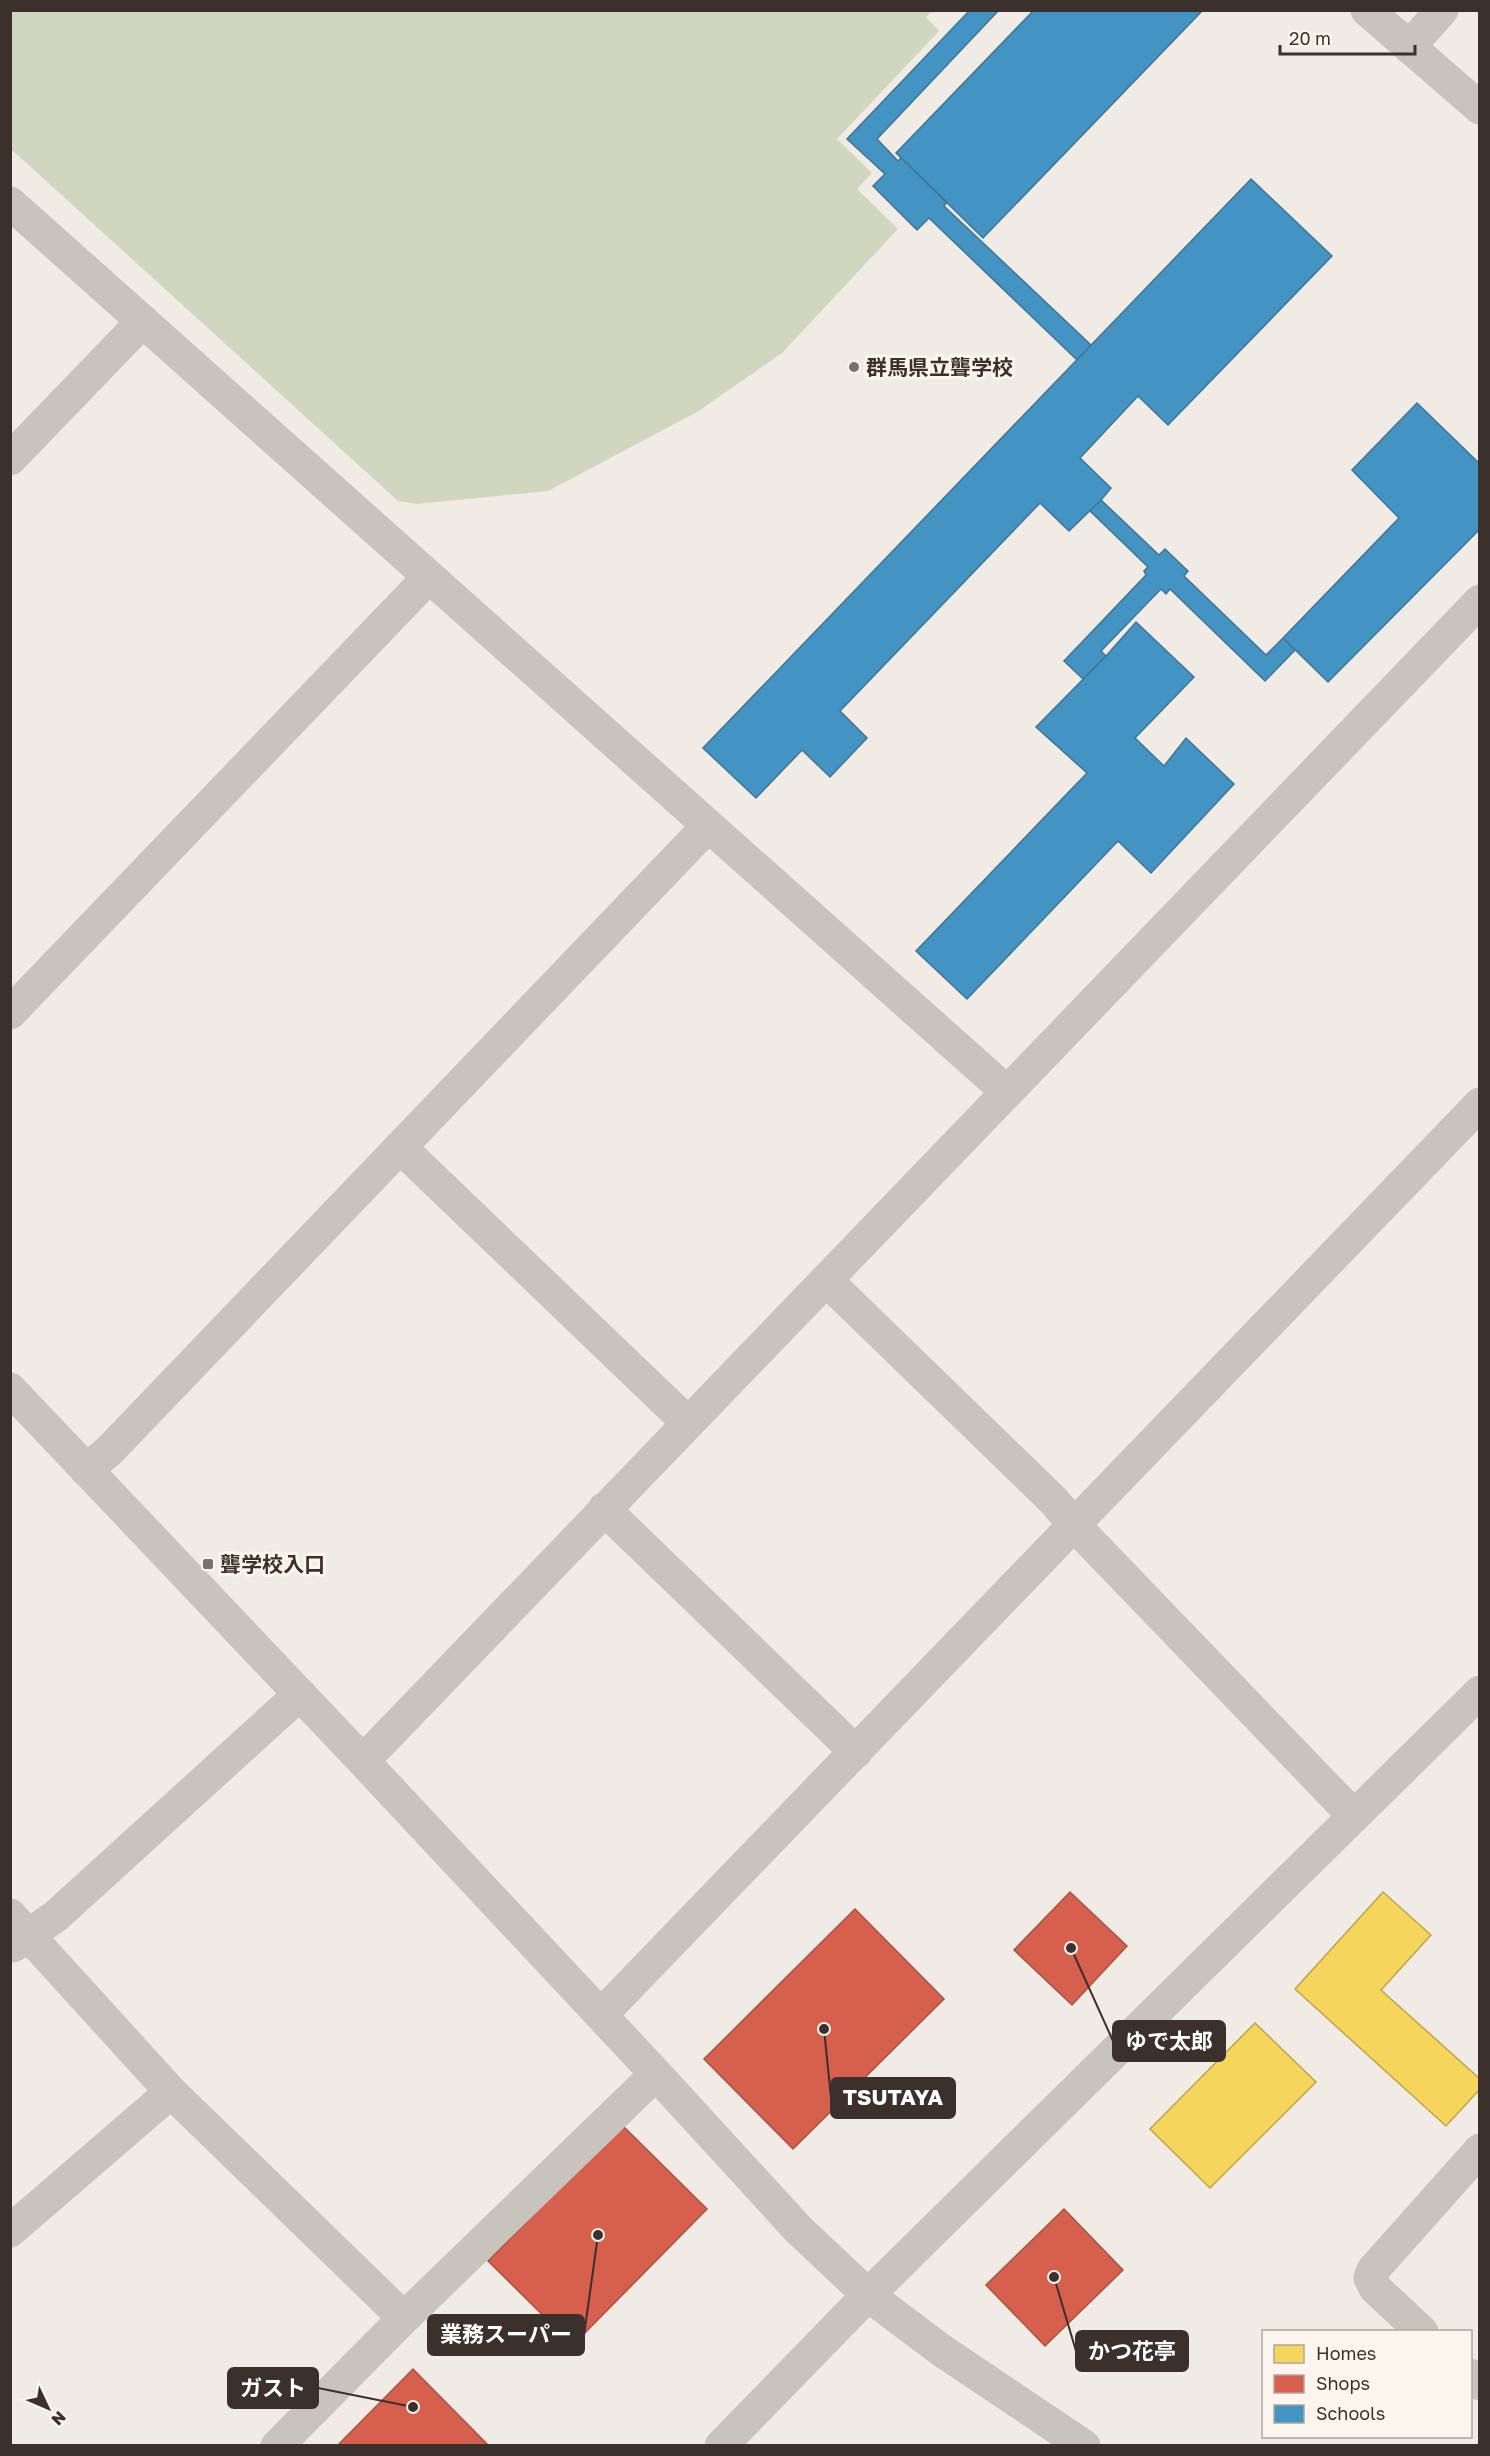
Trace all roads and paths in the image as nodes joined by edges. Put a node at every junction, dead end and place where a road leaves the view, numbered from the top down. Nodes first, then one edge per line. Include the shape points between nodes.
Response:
1 (1367, 10) edge
2 (1442, 10) edge
3 (1409, 47) junction
4 (1479, 108) edge
5 (10, 203) edge
6 (143, 321) junction
7 (10, 459) edge
8 (429, 577) junction
9 (1475, 615) edge
10 (708, 826) junction
11 (10, 1012) edge
12 (1006, 1091) junction
13 (1479, 1104) edge
14 (400, 1147) junction
15 (826, 1280) junction
16 (10, 1389) edge
17 (688, 1423) junction
18 (86, 1470) junction
19 (604, 1509) junction
20 (1074, 1525) junction
21 (300, 1694) junction
22 (1476, 1701) edge
23 (856, 1752) junction
24 (363, 1761) junction
25 (1354, 1815) junction
26 (17, 1933) edge
27 (601, 2015) junction
28 (656, 2074) junction
29 (171, 2092) junction
30 (1479, 2150) edge
31 (10, 2231) edge
32 (868, 2295) junction
33 (404, 2318) junction
34 (1421, 2330) edge
35 (277, 2445) edge
36 (722, 2445) edge
37 (1084, 2445) edge

1 - 3 street
2 - 3 street
3 - 4 street
5 - 6 street
6 - 7 street
6 - 8 street
8 - 10 street
8 - 11 street
9 - 12 street
10 - 12 street
10 - 14 street
12 - 15 street
13 - 20 street
14 - 17 street
14 - 18 street via 109,1451
15 - 17 street
15 - 20 street via 1054,1501
16 - 18 street
17 - 19 street
18 - 21 street
19 - 23 street
19 - 24 street
20 - 23 street
20 - 25 street
21 - 24 street
21 - 26 street via 57,1916
22 - 25 street
23 - 27 street
24 - 27 street
25 - 32 street
26 - 29 street
27 - 28 street
28 - 32 street via 798,2229
28 - 33 street
29 - 31 street
29 - 33 street
30 - 34 street via 1370,2278 1375,2288
32 - 36 street
32 - 37 street
33 - 35 street

